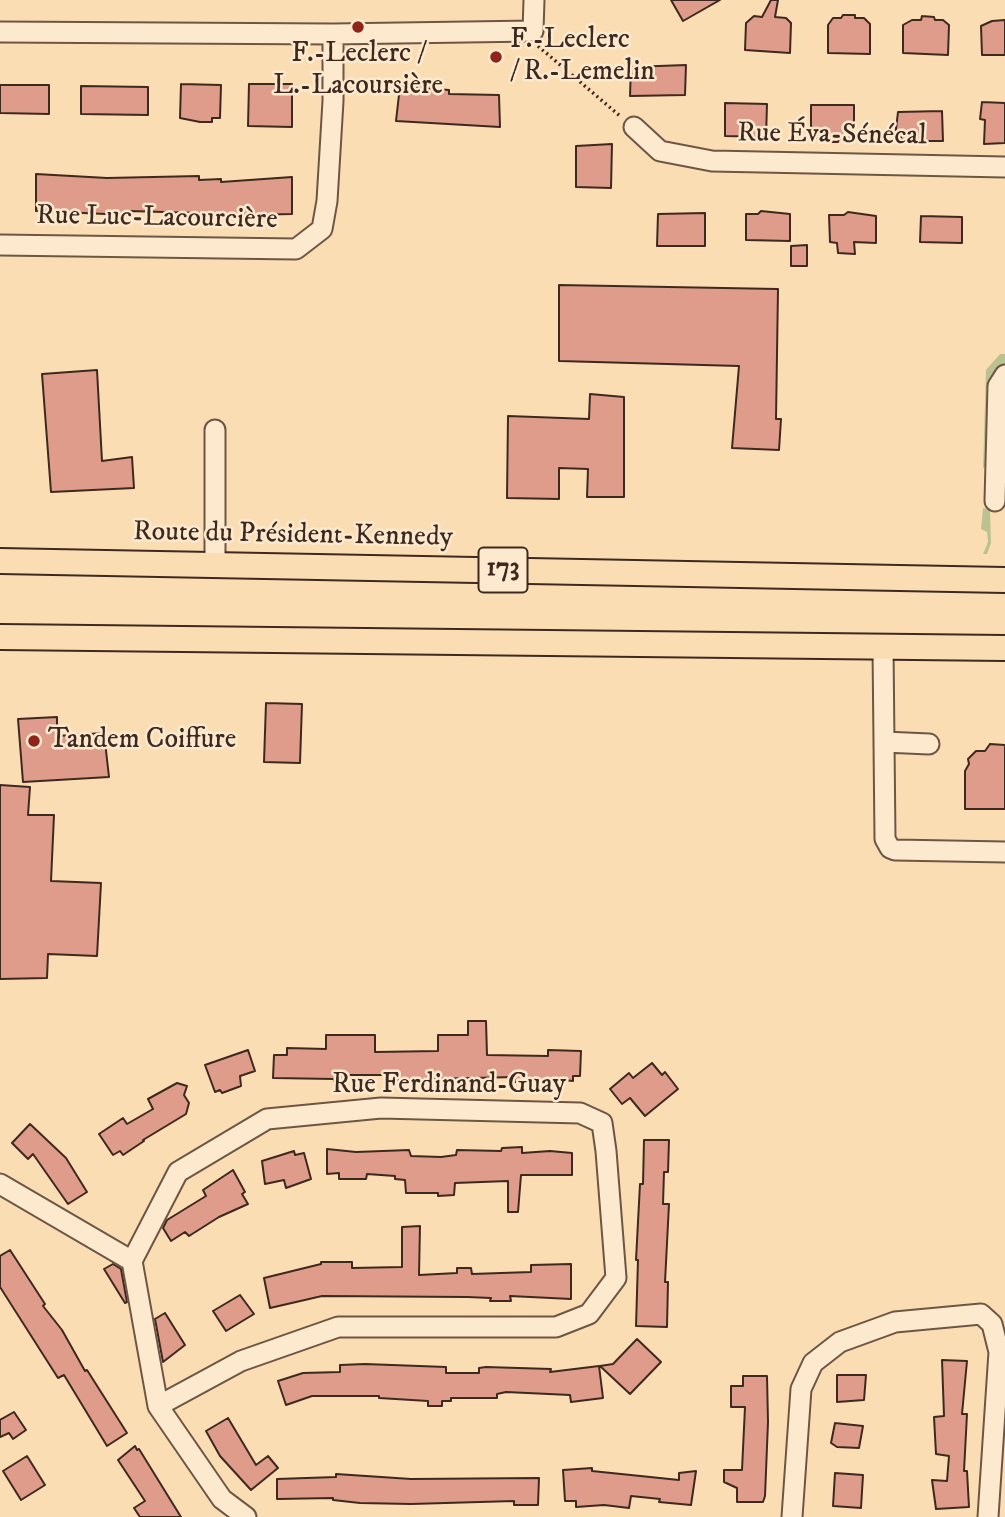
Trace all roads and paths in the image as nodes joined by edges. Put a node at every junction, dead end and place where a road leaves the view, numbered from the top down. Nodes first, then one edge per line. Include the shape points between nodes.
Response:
1 (534, 0) edge
2 (0, 32) edge
3 (333, 34) junction
4 (530, 34) junction
5 (634, 127) joint
6 (1005, 167) edge
7 (0, 245) edge
8 (1002, 386) edge
9 (215, 430) dead end
10 (995, 501) dead end
11 (0, 561) edge
12 (215, 565) junction
13 (1005, 580) edge
14 (0, 637) edge
15 (883, 647) junction
16 (1005, 648) edge
17 (884, 742) junction
18 (929, 744) dead end
19 (1005, 852) edge
20 (0, 1184) edge
21 (132, 1261) junction
22 (158, 1406) junction
23 (246, 1517) edge
24 (792, 1517) edge
25 (988, 1517) edge

1 - 4 street
2 - 3 street
3 - 4 street
3 - 7 street, Rue Luc-Lacourcière via 327,201 322,229 296,248
4 - 5 path
5 - 6 street, Rue Éva-Sénécal via 660,152 712,162
8 - 10 street
9 - 12 street
11 - 12 main road, Route du Président-Kennedy / 173
12 - 13 main road, Route du Président-Kennedy / 173
14 - 15 main road
15 - 16 main road
15 - 17 street
17 - 18 street
17 - 19 street via 885,839 890,848
20 - 21 street
21 - 22 street
21 - 22 street, Rue Ferdinand-Guay via 178,1172 267,1119 381,1108 580,1113 602,1123 616,1278 589,1314 556,1326 338,1327 241,1361
22 - 23 street via 222,1499
24 - 25 street via 801,1389 813,1363 840,1342 895,1322 981,1314 992,1324 999,1352

